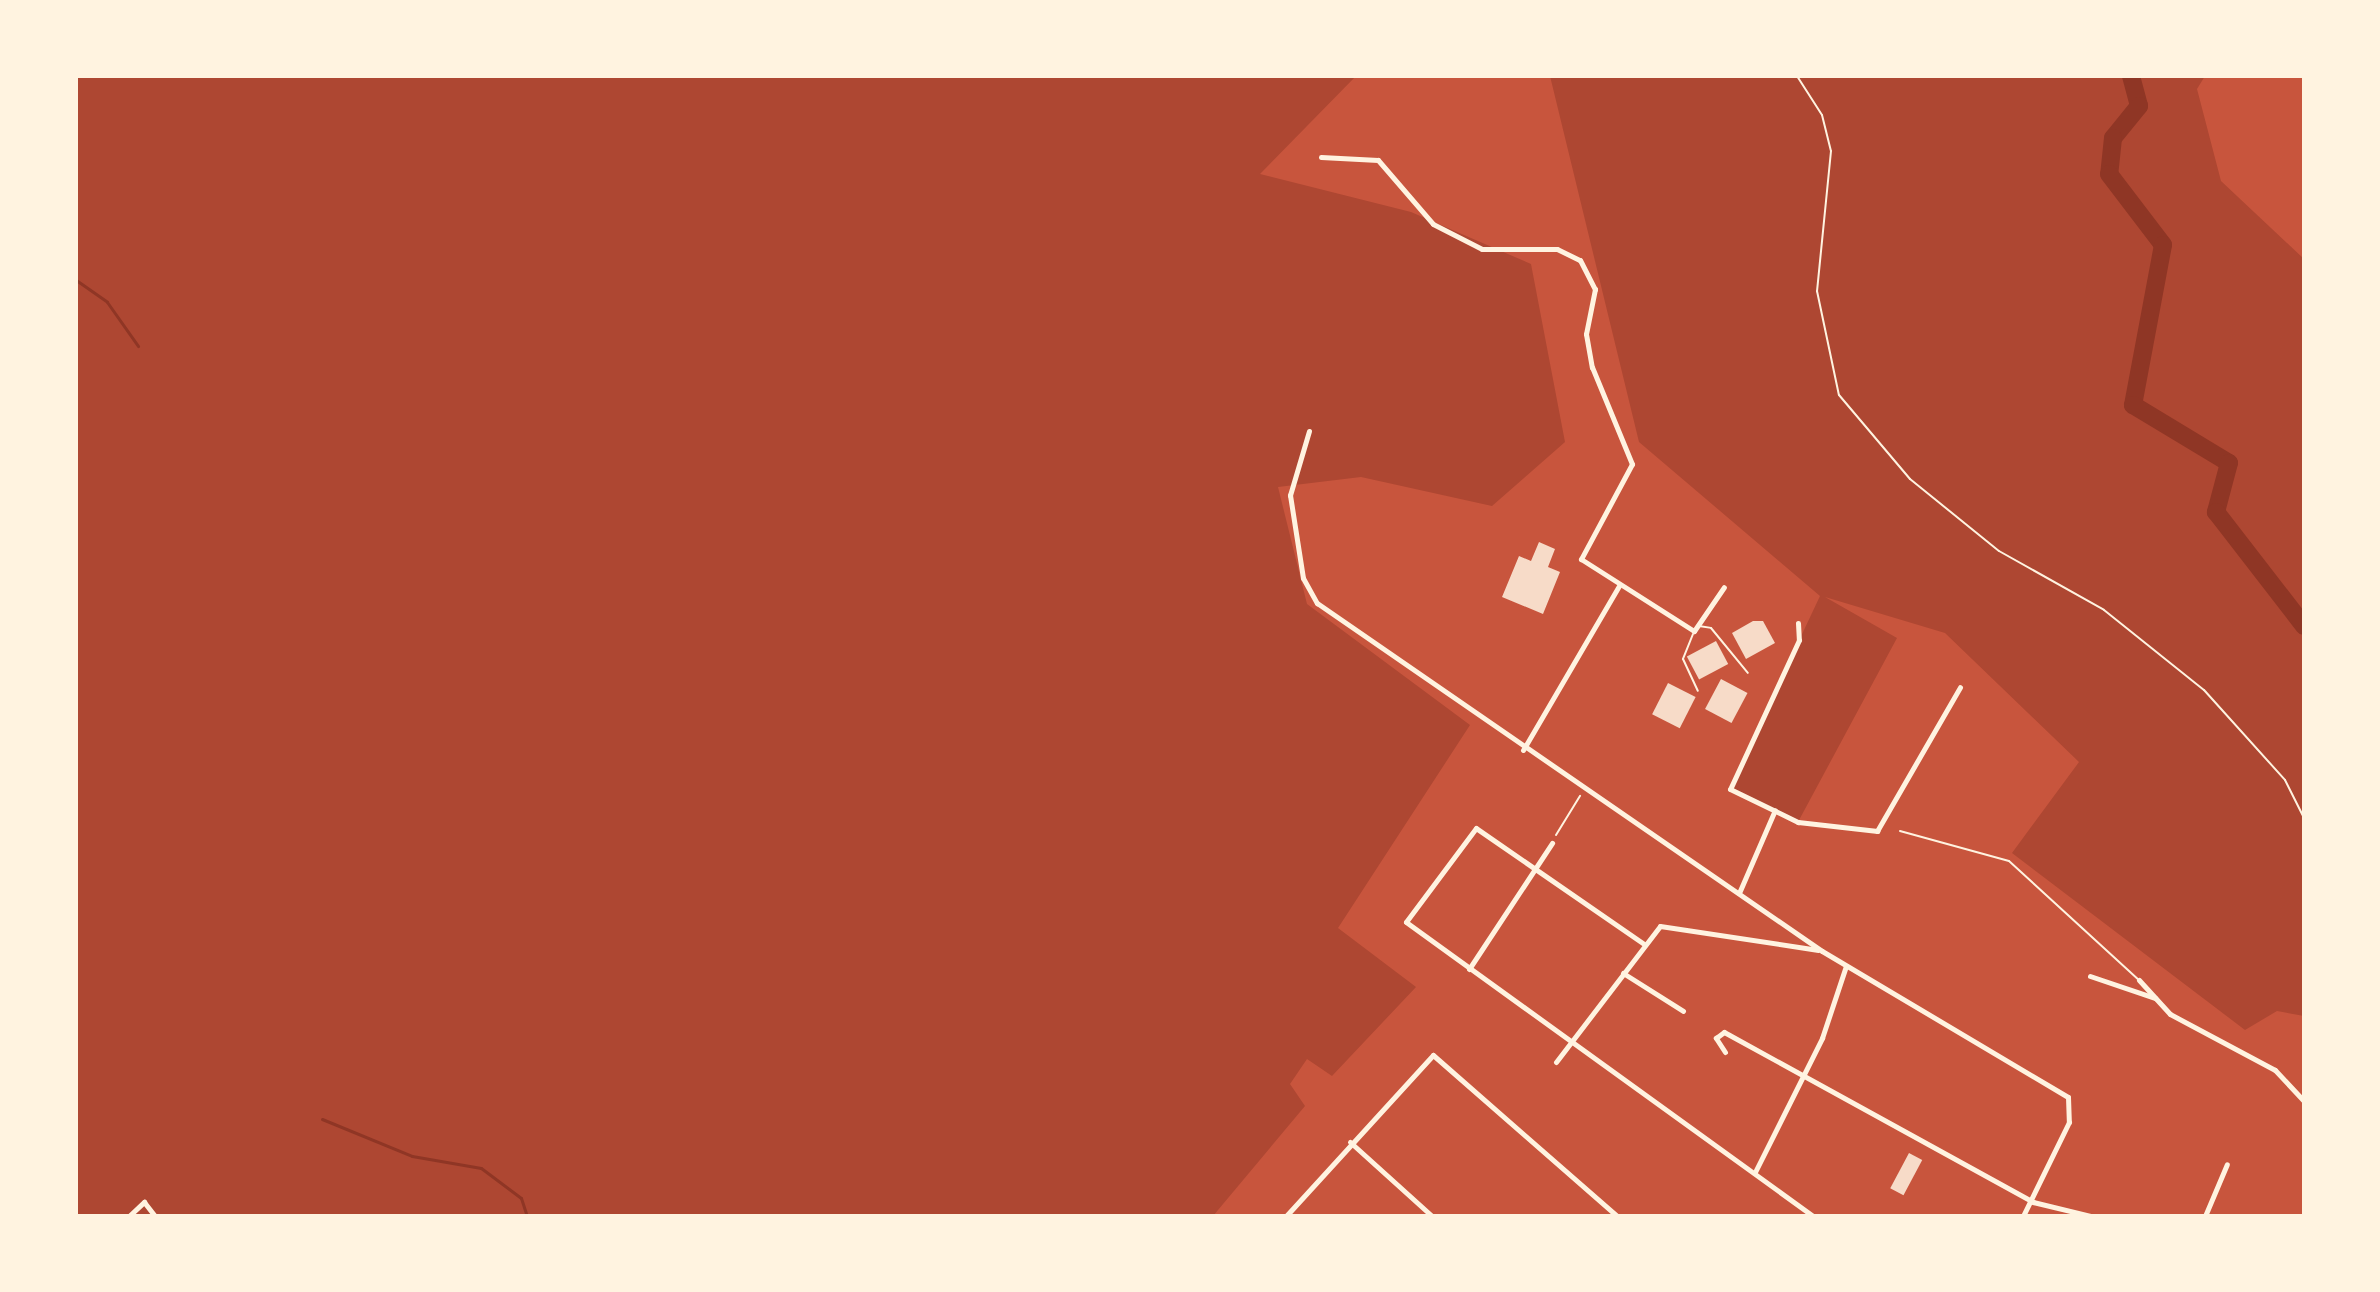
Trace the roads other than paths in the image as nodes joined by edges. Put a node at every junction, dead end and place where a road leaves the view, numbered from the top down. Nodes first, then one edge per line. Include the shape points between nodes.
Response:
1 (1797, 76) edge
2 (1321, 157) dead end
3 (1309, 431) dead end
4 (1619, 586) junction
5 (1724, 587) dead end
6 (1798, 623) dead end
7 (1696, 628) junction
8 (1748, 673) dead end
9 (1960, 687) dead end
10 (1698, 691) dead end
11 (1523, 750) junction
12 (1775, 810) junction
13 (2304, 818) edge
14 (1900, 831) dead end
15 (1552, 843) road end
16 (1535, 867) junction
17 (1739, 893) junction
18 (1644, 944) junction
19 (1822, 951) junction
20 (1846, 966) junction
21 (1469, 969) junction
22 (1623, 973) junction
23 (2090, 976) dead end
24 (2139, 980) joint
25 (2156, 998) junction
26 (1683, 1011) dead end
27 (1571, 1043) junction
28 (1725, 1052) dead end
29 (1556, 1062) dead end
30 (1801, 1079) junction
31 (2304, 1101) edge
32 (1350, 1142) junction
33 (2227, 1164) dead end
34 (1755, 1172) junction
35 (2033, 1202) junction
36 (129, 1216) edge
37 (155, 1216) edge
38 (1286, 1216) edge
39 (1432, 1216) edge
40 (1617, 1216) edge
41 (1813, 1216) edge
42 (2023, 1216) edge
43 (2091, 1216) edge
44 (2205, 1216) edge

1 - 13 lane via 1822,115 1831,151 1817,291 1839,395 1921,488 1999,551 2104,610 2204,690 2285,780
2 - 4 street via 1378,160 1433,224 1482,249 1557,249 1580,260 1595,289 1586,334 1592,367 1631,453 1629,475 1581,552 1585,563
3 - 11 street via 1290,495 1308,593
4 - 7 street
4 - 11 street
5 - 7 street
6 - 12 street via 1798,642 1730,789
7 - 8 lane via 1711,628
7 - 10 lane via 1683,659
9 - 12 street via 1876,832 1798,822
11 - 17 street
12 - 17 street
14 - 24 lane via 2009,861
15 - 16 street
16 - 18 street
16 - 21 street
16 - 21 street via 1474,828 1407,923
17 - 19 street
18 - 19 street via 1662,926
18 - 22 street
19 - 20 street
20 - 30 street
20 - 35 street via 2068,1097 2071,1115
21 - 27 street
22 - 26 street
22 - 27 street
23 - 25 street
24 - 25 street
25 - 31 street via 2180,1021 2275,1070
27 - 29 street
27 - 34 street
28 - 30 street via 1716,1038 1724,1032
30 - 34 street
30 - 35 street
32 - 38 street
32 - 39 street
32 - 40 street via 1435,1055
33 - 44 street
34 - 41 street
35 - 42 street
35 - 43 street
36 - 37 street via 144,1202

